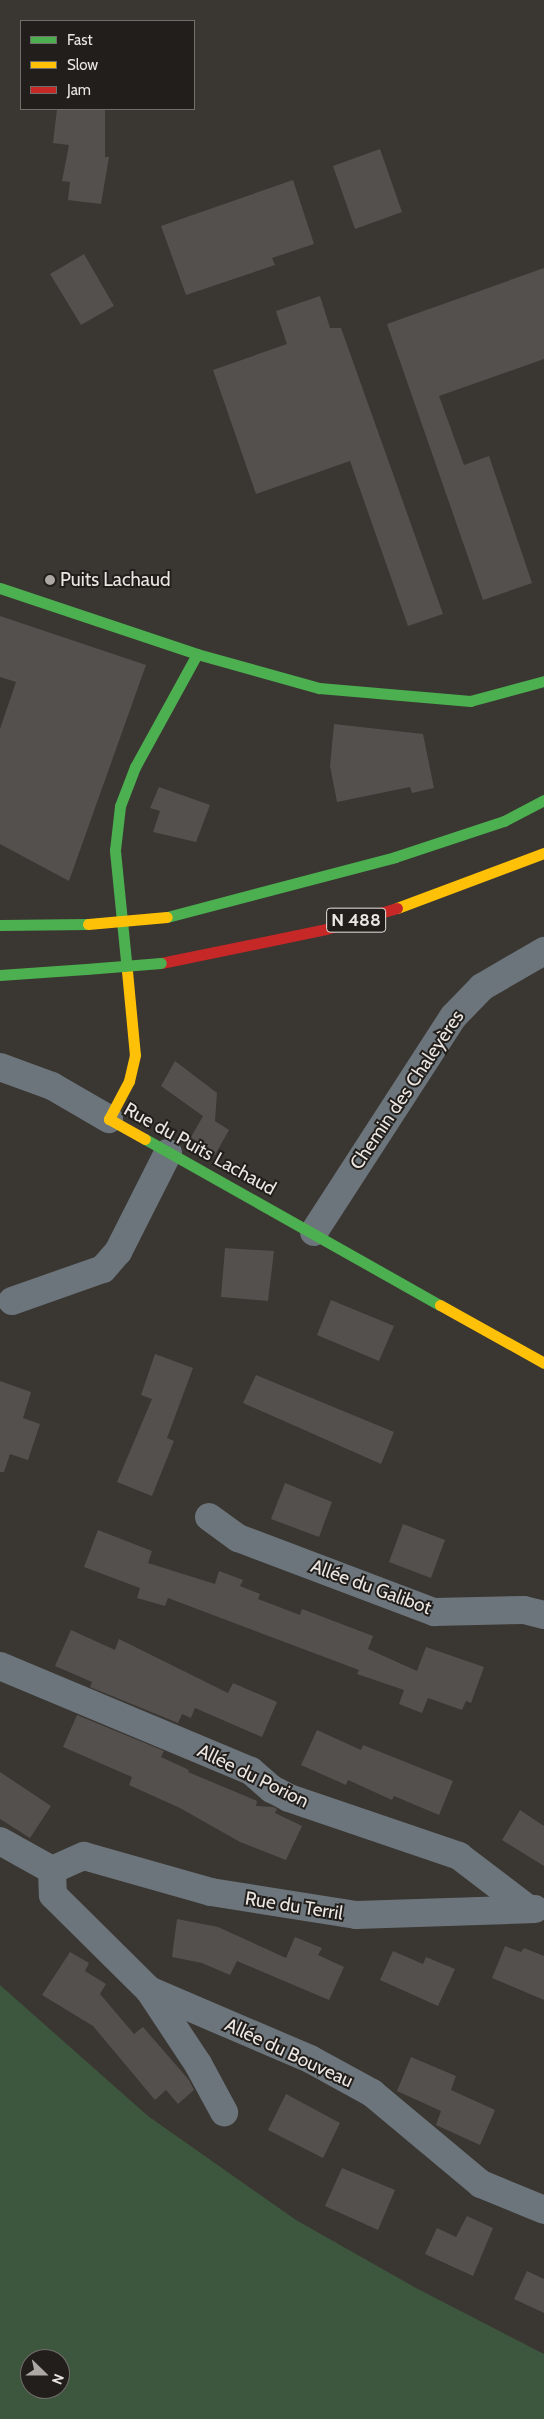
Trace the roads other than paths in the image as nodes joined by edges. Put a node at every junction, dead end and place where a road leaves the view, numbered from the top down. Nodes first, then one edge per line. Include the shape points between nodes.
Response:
1 (0, 588) edge
2 (196, 654) junction
3 (544, 681) edge
4 (544, 800) edge
5 (544, 853) edge
6 (0, 925) edge
7 (544, 951) edge
8 (0, 975) edge
9 (0, 1067) edge
10 (109, 1119) junction
11 (168, 1153) junction
12 (314, 1232) junction
13 (12, 1301) dead end
14 (544, 1363) edge
15 (209, 1517) dead end
16 (544, 1614) edge
17 (0, 1666) edge
18 (0, 1841) edge
19 (52, 1870) junction
20 (536, 1910) edge
21 (149, 1990) junction
22 (224, 2112) dead end
23 (544, 2210) edge

1 - 2 main road
2 - 3 main road via 319,688 362,694 470,701
2 - 10 main road, Rue du Puits Lachaud via 154,729 120,806 115,850 135,1055 129,1081
4 - 6 main road, bridge via 504,821 395,857 167,917 88,924
5 - 8 main road, N 488, bridge via 433,897 326,929 161,963
7 - 12 street, Chemin des Chaleyères via 482,987 454,1016
9 - 10 street via 52,1086
10 - 11 main road, Rue du Puits Lachaud
11 - 12 main road, Rue du Puits Lachaud
11 - 13 street via 118,1252 103,1269
12 - 14 main road, Rue du Puits Lachaud
15 - 16 street, Allée du Galibot via 238,1538 434,1612 524,1610
17 - 20 street, Allée du Porion via 251,1771 272,1789 289,1798 459,1856
18 - 19 street
19 - 20 street, Rue du Terril via 84,1856 211,1892 356,1916
19 - 21 street, Allée du Bouveau via 53,1895
21 - 22 street, Allée du Bouveau via 198,2064
21 - 23 street, Allée du Bouveau via 326,2067 372,2093 481,2184

